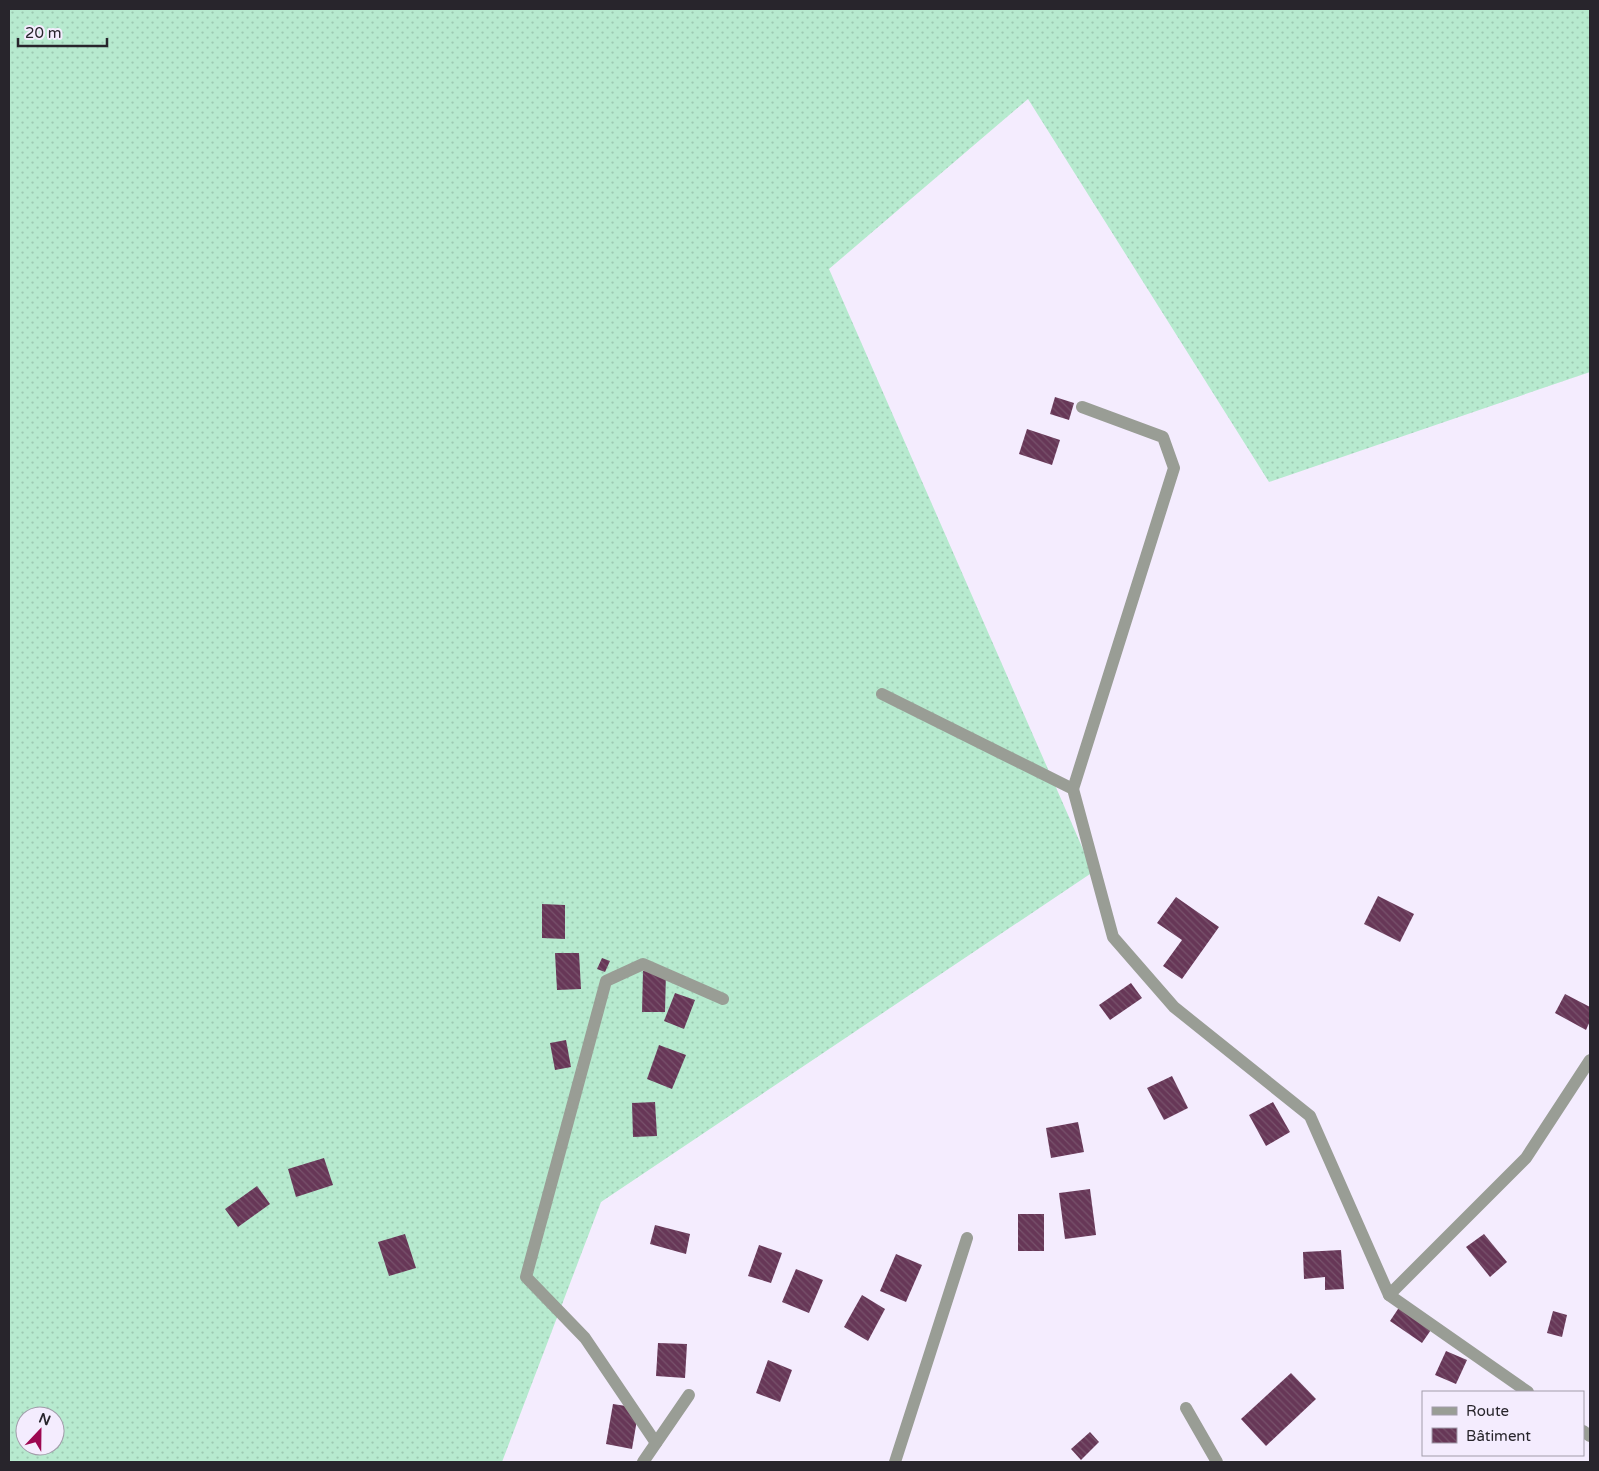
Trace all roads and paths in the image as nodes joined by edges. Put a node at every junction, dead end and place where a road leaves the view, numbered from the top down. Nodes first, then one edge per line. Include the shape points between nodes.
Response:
1 (1082, 407) dead end
2 (882, 694) dead end
3 (1073, 788) junction
4 (723, 999) dead end
5 (1590, 1060) edge
6 (966, 1238) dead end
7 (1389, 1295) junction
8 (1527, 1391) edge
9 (689, 1395) dead end
10 (1186, 1408) dead end
11 (656, 1443) junction
12 (643, 1462) edge
13 (895, 1462) edge
14 (1217, 1462) edge

1 - 3 street via 1163,437 1174,468
2 - 3 street
3 - 7 street via 1114,937 1174,1007 1310,1116
4 - 11 street via 643,964 606,981 526,1277 584,1338
5 - 7 street via 1526,1158
6 - 13 street
7 - 8 street
9 - 11 street
10 - 14 street
11 - 12 street

